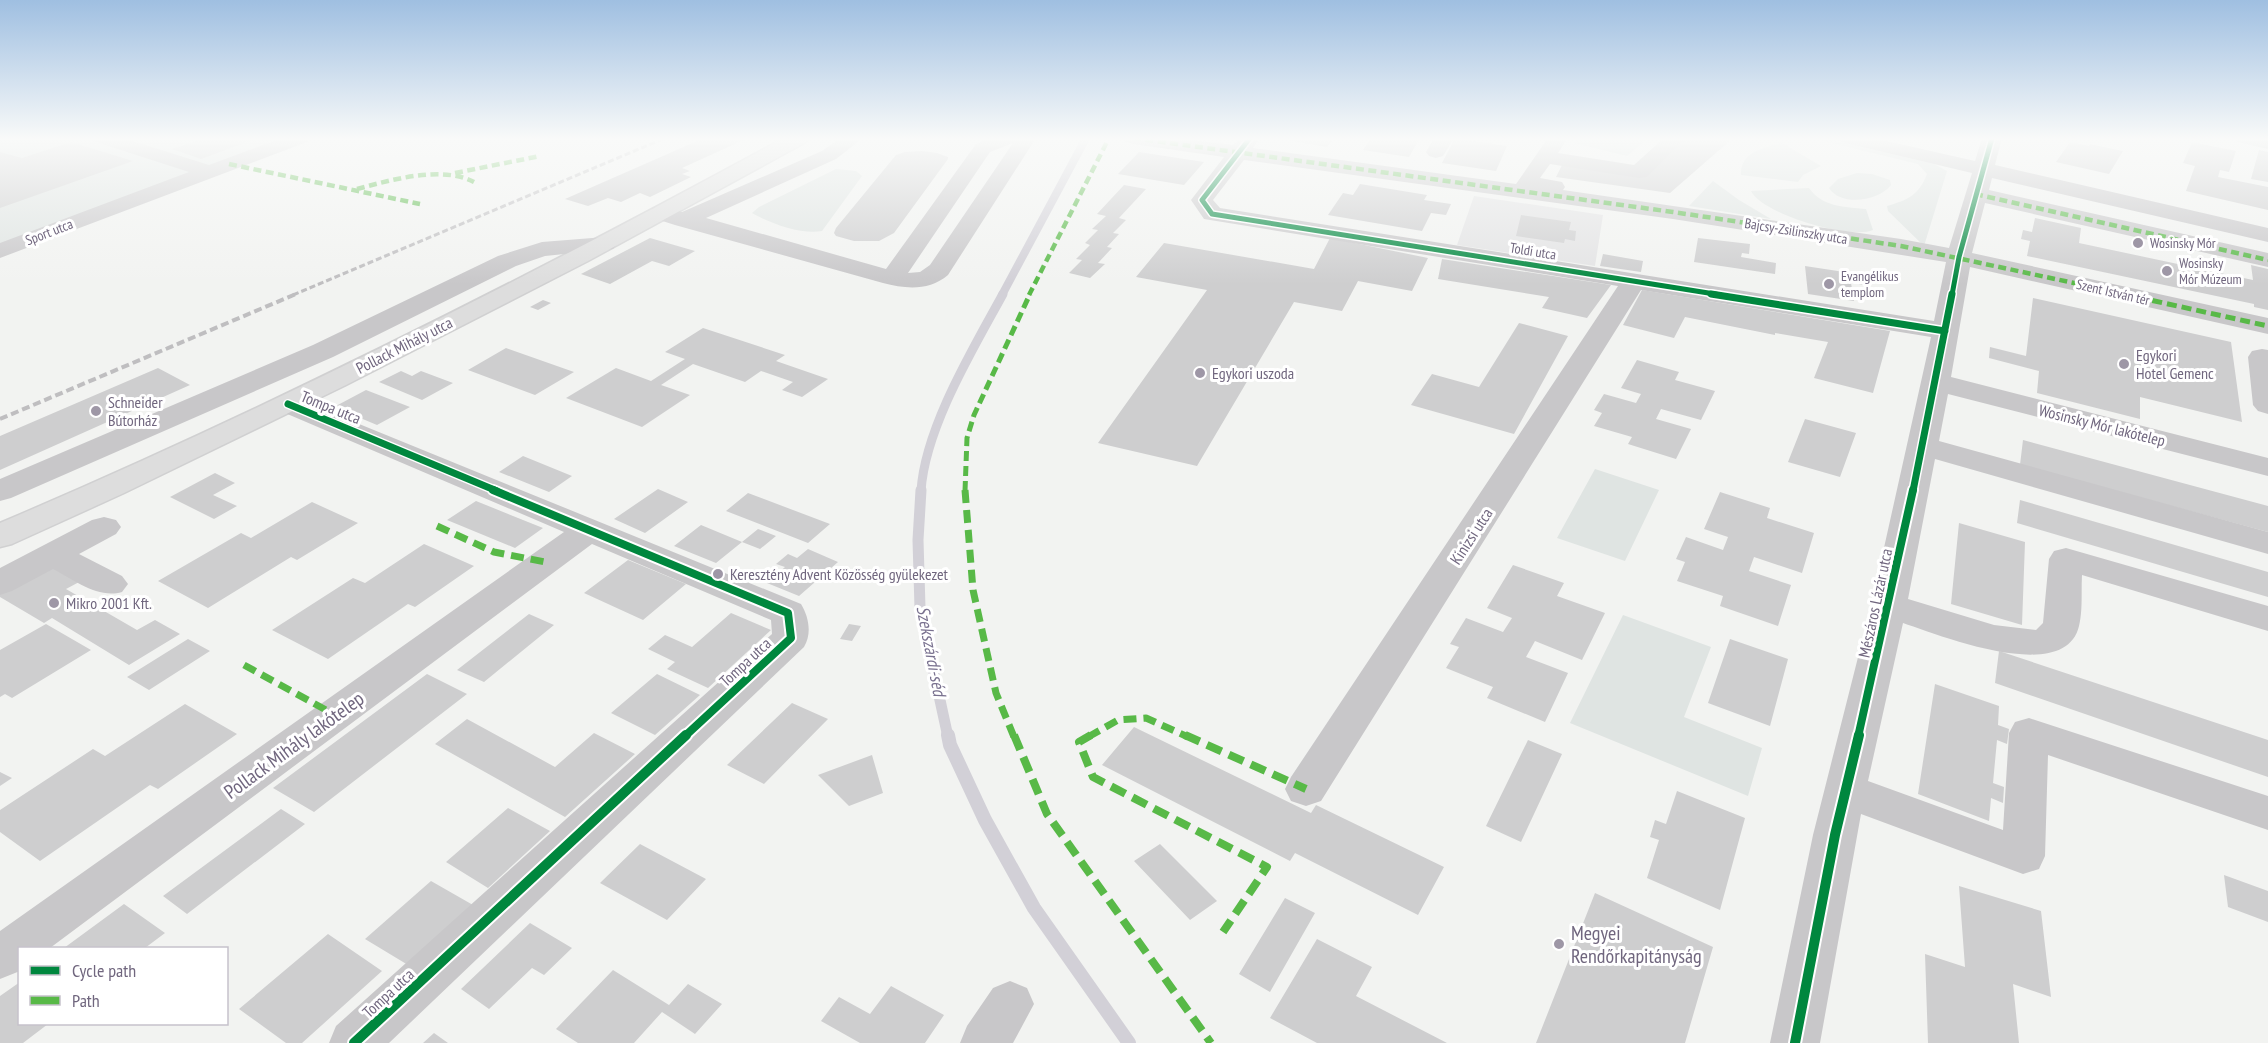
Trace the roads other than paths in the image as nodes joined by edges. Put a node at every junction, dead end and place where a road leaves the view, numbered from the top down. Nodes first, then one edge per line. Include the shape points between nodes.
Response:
1 (170, 187) edge
2 (720, 187) edge
3 (747, 187) edge
4 (956, 187) edge
5 (994, 187) edge
6 (1212, 187) edge
7 (1511, 187) edge
8 (1550, 187) edge
9 (1977, 187) edge
10 (2054, 187) edge
11 (1975, 194) junction
12 (1636, 200) dead end
13 (672, 216) junction
14 (2268, 236) edge
15 (605, 244) junction
16 (0, 251) edge
17 (1959, 257) junction
18 (2268, 260) edge
19 (892, 278) junction
20 (1634, 280) junction
21 (2268, 326) edge
22 (1945, 331) junction
23 (2262, 357) dead end
24 (1936, 382) junction
25 (288, 404) junction
26 (2268, 405) edge
27 (1923, 446) junction
28 (2268, 467) edge
29 (0, 491) edge
30 (104, 527) dead end
31 (588, 531) junction
32 (0, 536) edge
33 (2268, 543) edge
34 (53, 555) junction
35 (0, 583) edge
36 (110, 584) dead end
37 (1890, 606) junction
38 (2268, 619) edge
39 (1306, 789) dead end
40 (1845, 790) junction
41 (2268, 813) edge
42 (0, 958) edge
43 (354, 1043) edge
44 (1795, 1043) edge

1 - 16 street, Sport utca
2 - 13 main road, Pollack Mihály utca
3 - 13 street
4 - 19 street
5 - 19 street via 932,278 915,282
6 - 20 street, Toldi utca via 1202,200 1212,214
7 - 17 street, Bajcsy-Zsilinszky utca
8 - 12 street
9 - 11 street, Mészáros Lázár utca
10 - 14 street
11 - 17 street, Mészáros Lázár utca
11 - 18 street
13 - 15 main road, Pollack Mihály utca
13 - 19 street
15 - 25 main road, Pollack Mihály utca
15 - 29 street via 542,249 507,261 323,351
17 - 21 street, Szent István tér
17 - 22 street, Mészáros Lázár utca
20 - 22 street, Toldi utca
20 - 39 street, Kinizsi utca
22 - 24 street, Mészáros Lázár utca
23 - 26 street
24 - 27 street, Mészáros Lázár utca
24 - 28 street, Wosinsky Mór lakótelep
25 - 31 street, Tompa utca
25 - 32 main road, Pollack Mihály utca
27 - 33 street
27 - 37 street, Mészáros Lázár utca
30 - 34 street
31 - 42 street, Pollack Mihály lakótelep
31 - 43 street, Tompa utca via 788,614 790,638
34 - 35 street
34 - 36 street
37 - 38 street via 1994,638 2046,641 2061,627 2066,559
37 - 40 street, Mészáros Lázár utca
40 - 41 street via 2023,856 2029,733
40 - 44 street, Mészáros Lázár utca

